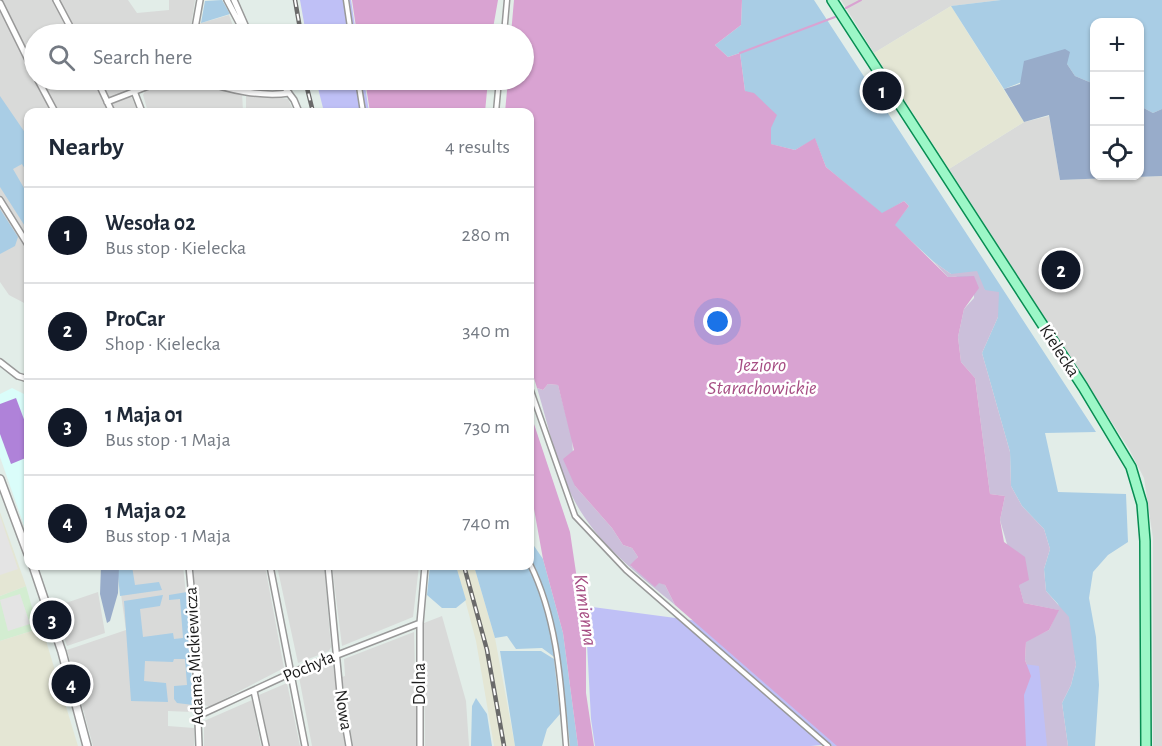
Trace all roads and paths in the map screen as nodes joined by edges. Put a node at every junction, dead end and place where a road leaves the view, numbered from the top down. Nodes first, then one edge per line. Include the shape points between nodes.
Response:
1 (56, 0) edge
2 (200, 0) edge
3 (227, 0) edge
4 (234, 0) edge
5 (346, 0) edge
6 (507, 0) edge
7 (832, 0) edge
8 (0, 3) edge
9 (69, 24) edge
10 (196, 24) edge
11 (241, 24) edge
12 (243, 24) edge
13 (350, 24) edge
14 (505, 24) edge
15 (24, 52) edge
16 (43, 90) edge
17 (102, 90) edge
18 (244, 90) edge
19 (287, 90) edge
20 (360, 90) edge
21 (499, 90) edge
22 (134, 91) joint
23 (289, 93) junction
24 (107, 102) junction
25 (53, 108) edge
26 (110, 108) edge
27 (140, 108) edge
28 (297, 108) edge
29 (362, 108) edge
30 (496, 108) edge
31 (0, 200) edge
32 (24, 239) edge
33 (0, 362) edge
34 (24, 378) edge
35 (534, 399) edge
36 (0, 479) edge
37 (24, 543) edge
38 (34, 570) edge
39 (189, 570) edge
40 (271, 570) edge
41 (328, 570) edge
42 (425, 570) edge
43 (533, 570) edge
44 (420, 623) junction
45 (336, 655) junction
46 (291, 673) junction
47 (254, 691) junction
48 (200, 716) junction
49 (87, 746) edge
50 (199, 746) edge
51 (266, 746) edge
52 (305, 746) edge
53 (349, 746) edge
54 (420, 746) edge
55 (566, 746) edge
56 (828, 746) edge
57 (1146, 746) edge

1 - 9 street
2 - 10 street
3 - 11 street
4 - 12 street
5 - 13 street
6 - 14 street
7 - 57 main road, Kielecka via 1131,467 1142,504 1145,541
8 - 15 street
16 - 25 street
17 - 24 street
18 - 23 street
19 - 23 street
20 - 29 street
21 - 30 street
22 - 24 street
22 - 27 street
23 - 28 street
24 - 26 street
31 - 32 street
33 - 34 street
35 - 56 street via 575,516 589,534
36 - 37 street
38 - 49 street
39 - 48 street, Adama Mickiewicza
40 - 46 street
41 - 45 street, Nowa
42 - 44 street, Dolna
43 - 55 street via 551,623
44 - 45 street, Pochyła
44 - 54 street, Dolna
45 - 46 street, Pochyła
45 - 53 street, Nowa
46 - 47 street, Pochyła
46 - 52 street
47 - 48 street, Pochyła
47 - 51 street
48 - 50 street, Adama Mickiewicza

